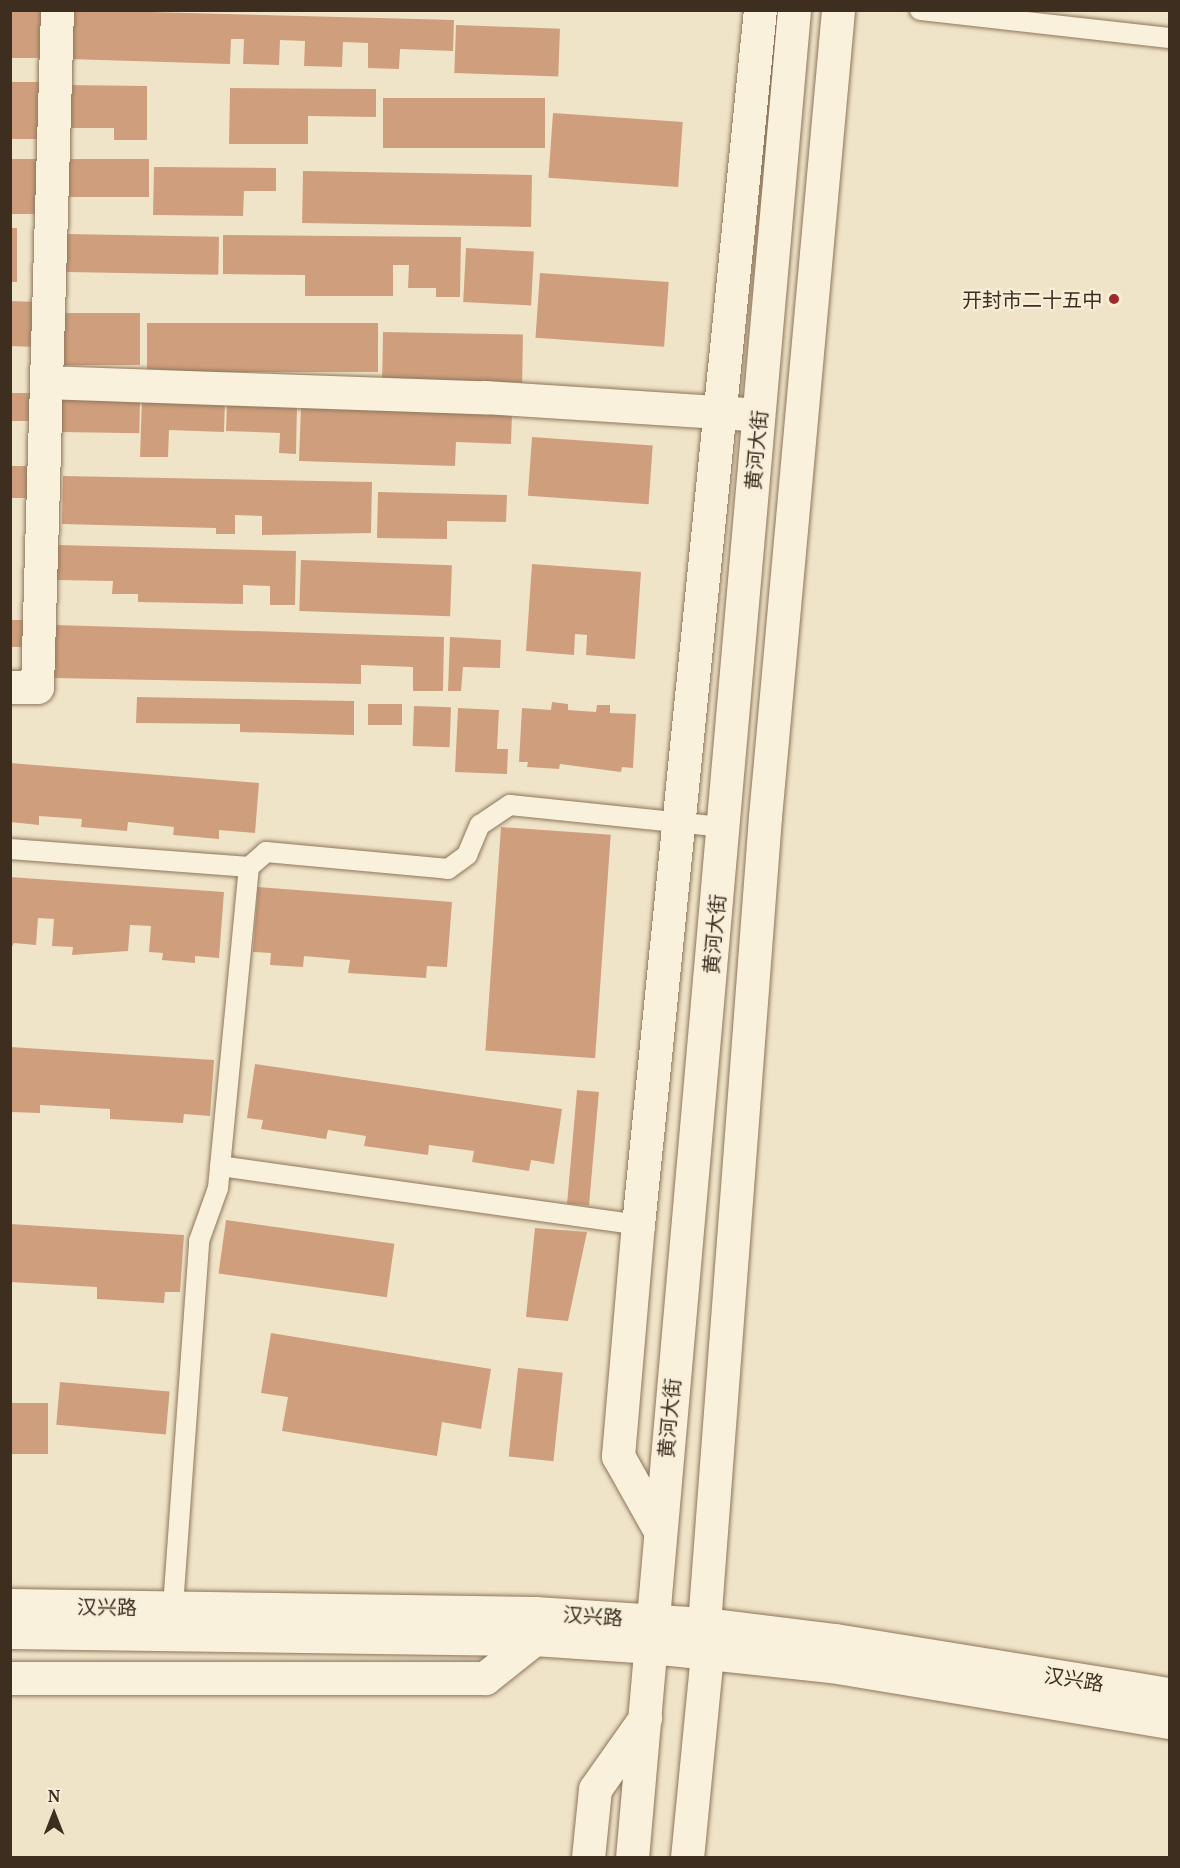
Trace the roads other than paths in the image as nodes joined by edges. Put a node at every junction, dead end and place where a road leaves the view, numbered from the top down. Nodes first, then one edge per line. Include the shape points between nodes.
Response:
1 (57, 10) edge
2 (760, 10) edge
3 (794, 10) edge
4 (838, 10) edge
5 (920, 10) edge
6 (1170, 38) edge
7 (46, 381) junction
8 (723, 413) junction
9 (759, 415) junction
10 (10, 687) edge
11 (680, 823) junction
12 (724, 826) junction
13 (10, 849) edge
14 (249, 867) junction
15 (220, 1166) junction
16 (638, 1225) junction
17 (659, 1529) junction
18 (10, 1605) edge
19 (173, 1607) junction
20 (10, 1632) edge
21 (651, 1634) junction
22 (705, 1638) junction
23 (534, 1639) junction
24 (10, 1678) edge
25 (1170, 1694) edge
26 (645, 1718) junction
27 (1170, 1722) edge
28 (588, 1857) edge
29 (632, 1857) edge
30 (687, 1857) edge

1 - 7 street
2 - 8 street
3 - 9 street, 黄河大街
4 - 22 street via 765,817
5 - 6 lane
7 - 8 street via 485,396
7 - 10 street via 37,687
8 - 9 street
8 - 11 street
9 - 12 street, 黄河大街
11 - 12 lane
11 - 14 lane via 510,805 480,825 466,855 448,869 266,852
11 - 16 street
12 - 17 street, 黄河大街
13 - 14 lane
14 - 15 lane
15 - 16 lane
15 - 19 lane via 218,1188 198,1241
16 - 17 street via 618,1456
17 - 21 street, 黄河大街
18 - 19 street, 汉兴路
19 - 21 street, 汉兴路 via 535,1613
20 - 23 street, 汉兴路
21 - 22 street, 汉兴路
21 - 23 street, 汉兴路
21 - 26 street, 黄河大街
22 - 25 street, 汉兴路 via 835,1640
22 - 27 street, 汉兴路 via 831,1666
22 - 30 street
23 - 24 street via 485,1678
26 - 28 street via 595,1789
26 - 29 street, 黄河大街

